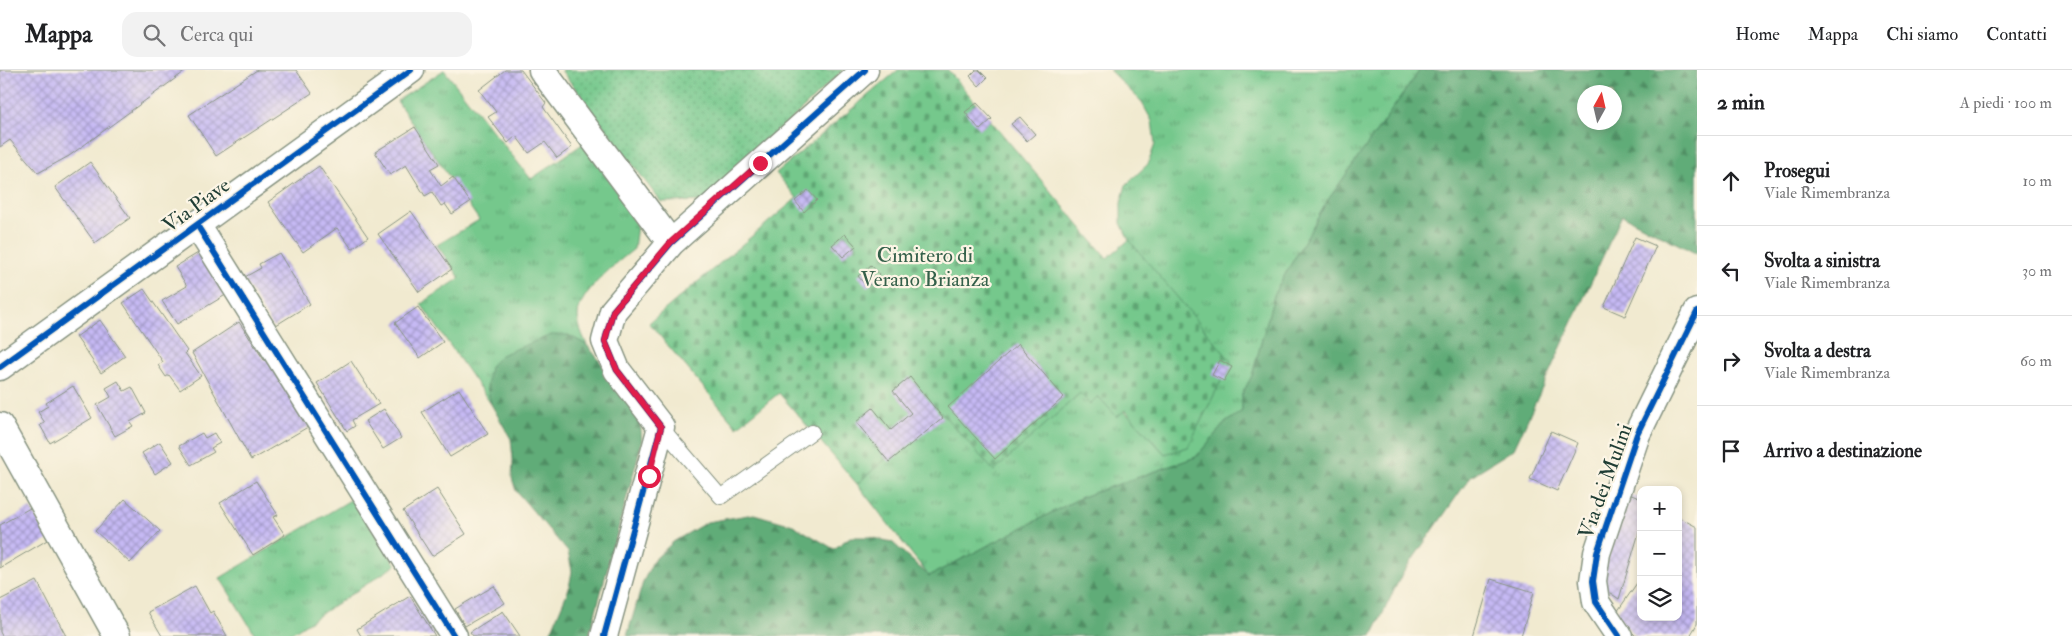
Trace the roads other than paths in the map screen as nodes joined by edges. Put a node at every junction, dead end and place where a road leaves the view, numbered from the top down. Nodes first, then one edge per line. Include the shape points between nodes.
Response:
1 (410, 70) edge
2 (542, 70) edge
3 (865, 70) edge
4 (196, 225) junction
5 (671, 242) junction
6 (1697, 312) edge
7 (0, 367) edge
8 (0, 426) edge
9 (661, 427) junction
10 (812, 432) dead end
11 (117, 636) edge
12 (454, 636) edge
13 (604, 636) edge
14 (1618, 636) edge

1 - 4 street, Via Piave
2 - 5 street
3 - 5 street
4 - 7 street, Via Piave
4 - 12 street
5 - 9 street via 613,311 605,341 617,370
6 - 14 street, Via dei Mulini via 1637,434 1597,553 1593,581 1596,602
8 - 11 street
9 - 10 lane via 721,497
9 - 13 street

